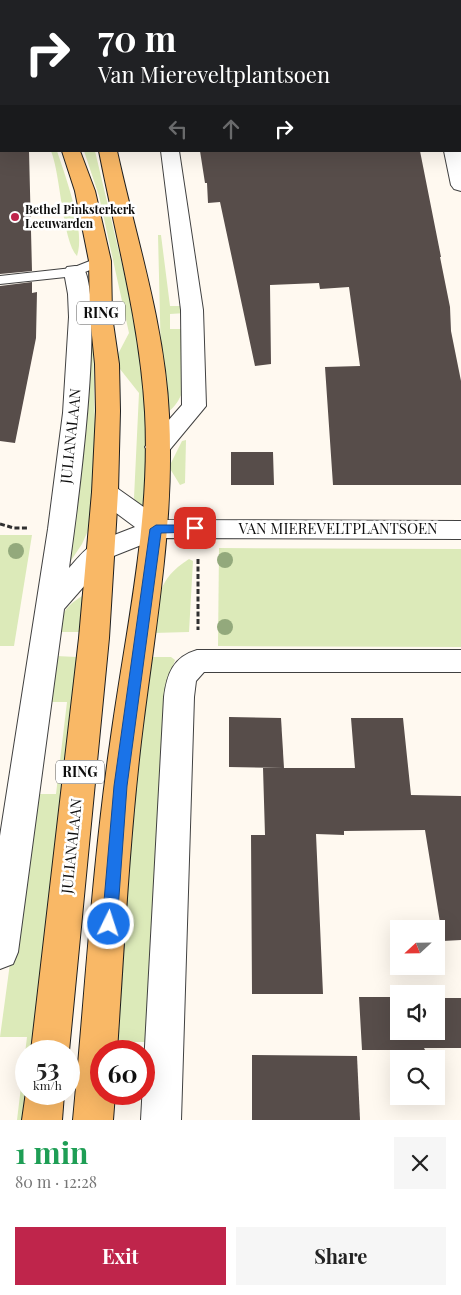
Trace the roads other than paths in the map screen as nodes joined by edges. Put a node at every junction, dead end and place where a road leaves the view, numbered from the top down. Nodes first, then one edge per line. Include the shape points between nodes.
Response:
1 (71, 152) edge
2 (108, 152) edge
3 (170, 152) edge
4 (453, 152) edge
5 (461, 185) edge
6 (100, 261) junction
7 (0, 280) edge
8 (77, 283) junction
9 (158, 447) junction
10 (105, 492) junction
11 (156, 529) junction
12 (461, 530) edge
13 (101, 551) junction
14 (49, 608) junction
15 (461, 661) edge
16 (0, 952) edge
17 (51, 1040) edge
18 (44, 1105) edge
19 (42, 1120) edge
20 (93, 1120) edge
21 (161, 1120) edge

1 - 6 main road, JULIANALAAN / RING via 85,191
2 - 9 main road, RING via 148,341
3 - 9 street via 192,310 194,406
4 - 5 street
6 - 8 street
6 - 10 main road, JULIANALAAN / RING via 108,411
7 - 8 lane
8 - 14 street, JULIANALAAN via 80,317 75,413
9 - 11 main road, RING
10 - 11 street
10 - 13 main road, JULIANALAAN / RING
11 - 12 street, VAN MIEREVELTPLANTSOEN
11 - 13 street, VAN MIEREVELTPLANTSOEN
11 - 20 main road, RING via 120,786
13 - 14 street
13 - 17 main road, JULIANALAAN / RING
14 - 16 street, JULIANALAAN
15 - 21 street via 197,650 182,677 179,697
18 - 19 main road

